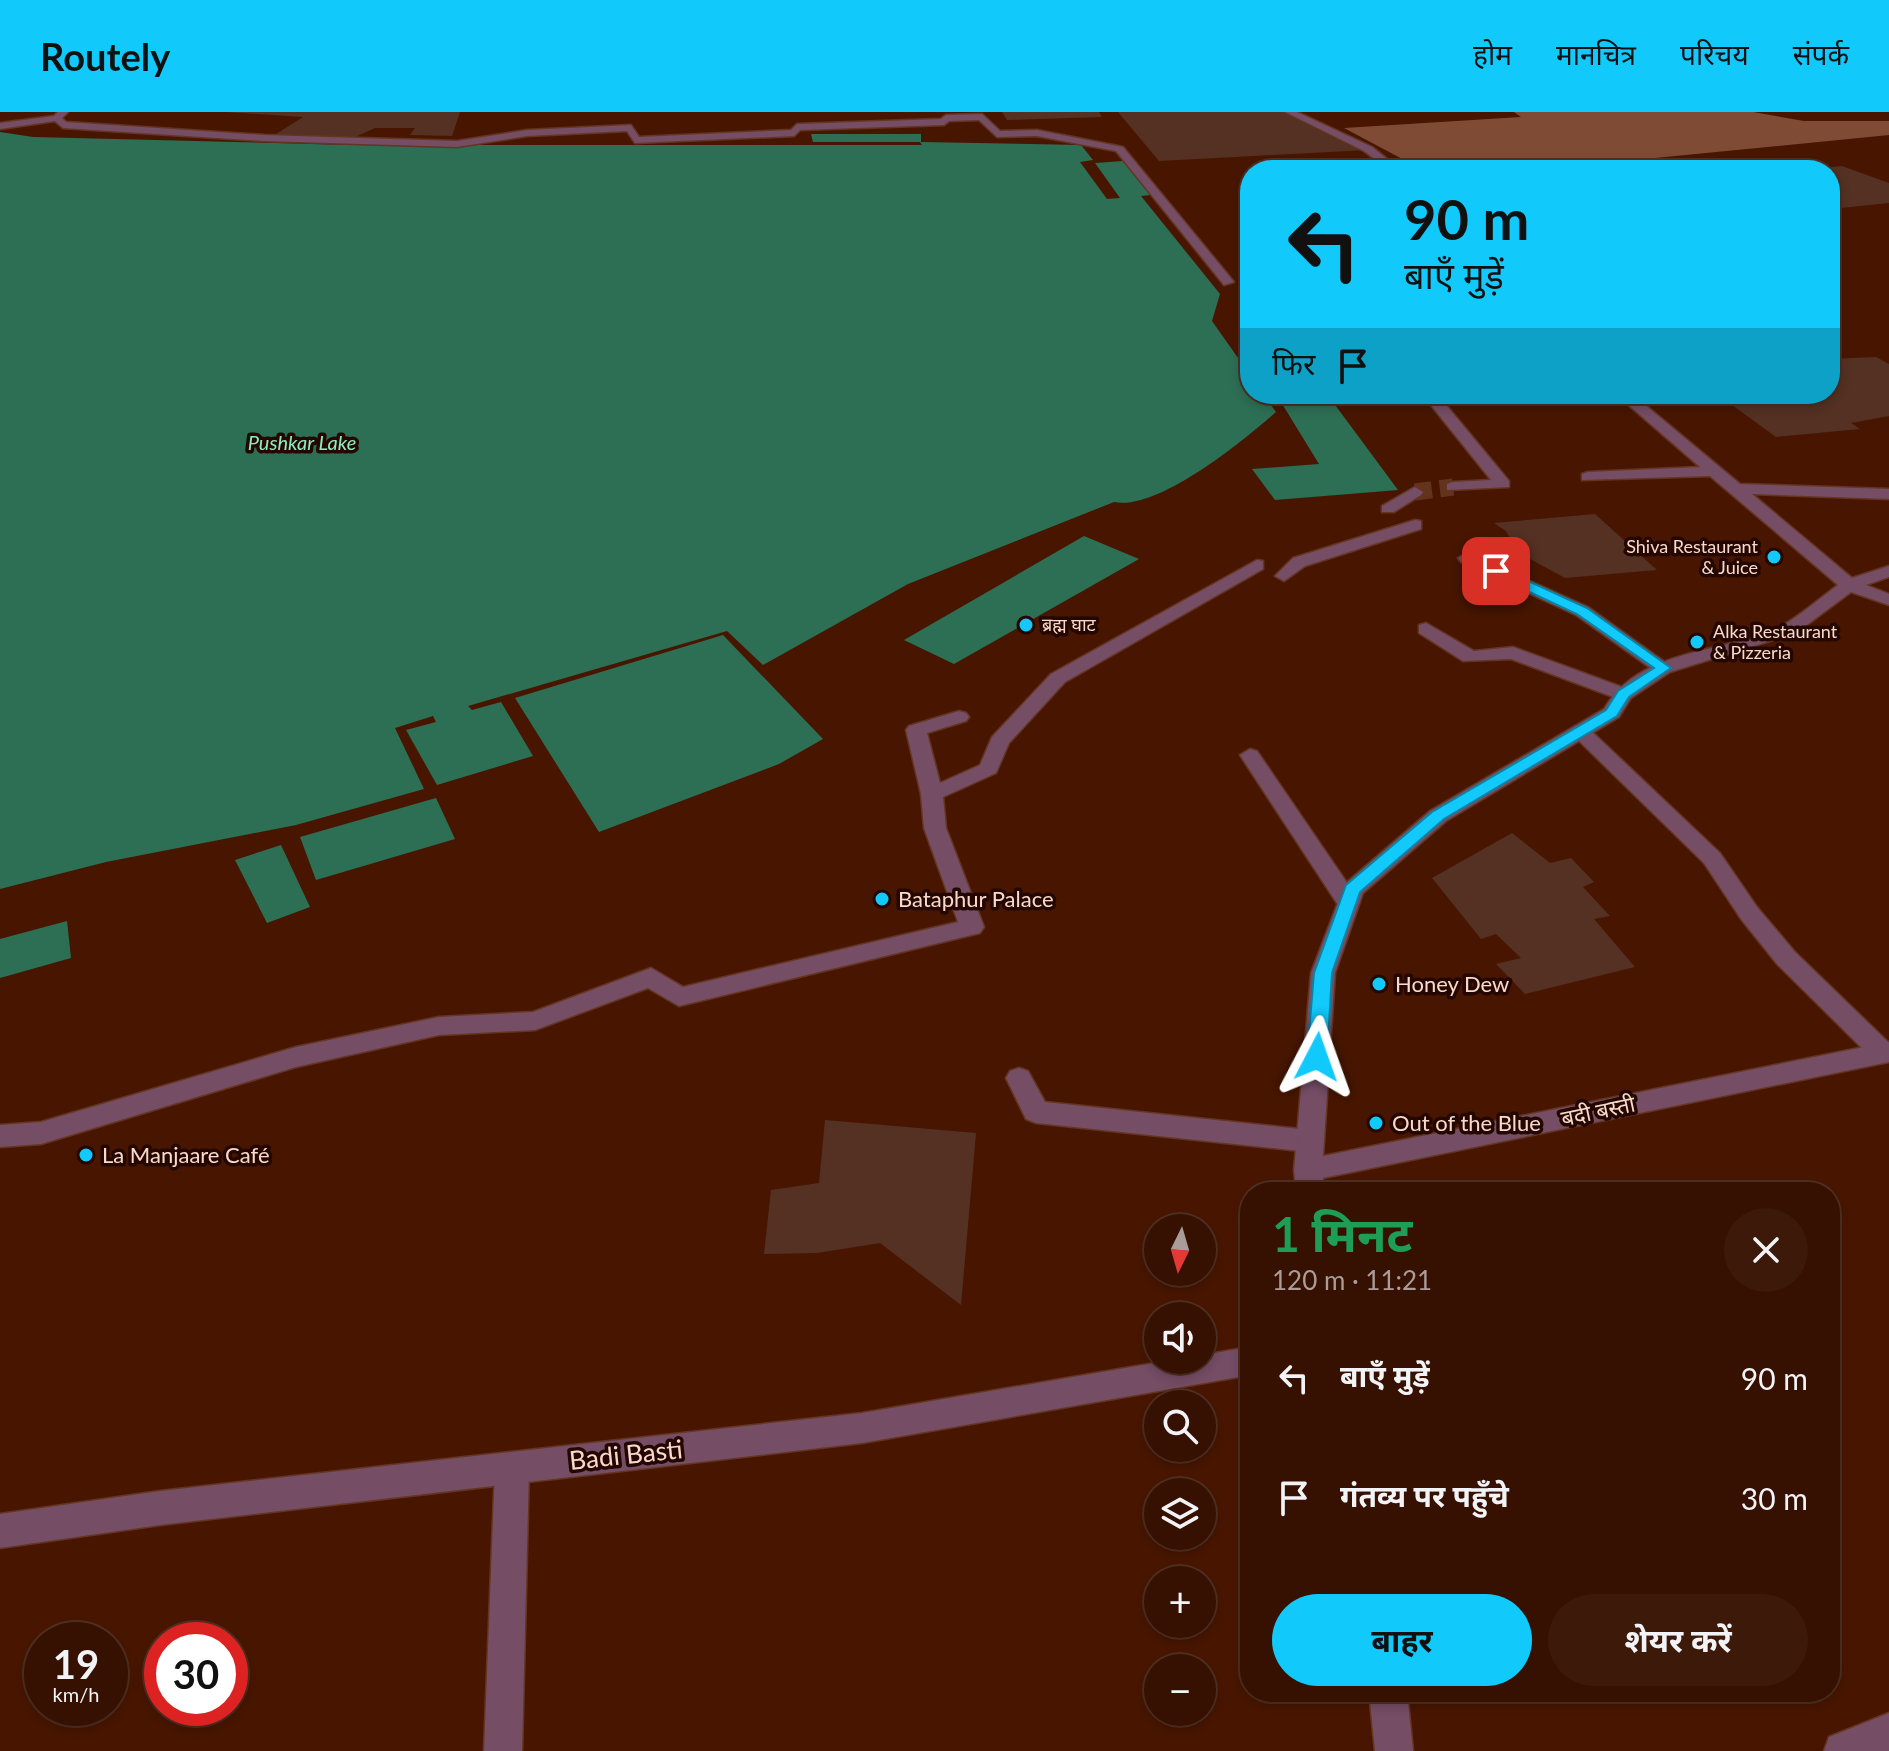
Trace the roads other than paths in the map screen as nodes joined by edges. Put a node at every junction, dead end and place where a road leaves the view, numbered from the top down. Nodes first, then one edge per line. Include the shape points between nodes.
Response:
1 (1290, 112) edge
2 (60, 115) edge
3 (0, 126) edge
4 (1383, 160) edge
5 (1228, 282) dead end
6 (1437, 404) edge
7 (1635, 404) edge
8 (1714, 471) junction
9 (1588, 477) dead end
10 (1453, 487) tunnel mouth
11 (1736, 489) junction
12 (1415, 492) tunnel mouth
13 (1889, 494) edge
14 (1388, 509) dead end
15 (1415, 525) dead end
16 (1467, 558) dead end
17 (1257, 565) dead end
18 (1889, 571) edge
19 (1284, 576) dead end
20 (1849, 585) junction
21 (1889, 600) edge
22 (1426, 629) dead end
23 (1663, 668) junction
24 (1623, 694) junction
25 (959, 717) dead end
26 (1580, 731) junction
27 (1250, 755) dead end
28 (932, 794) junction
29 (1348, 902) junction
30 (1886, 1052) edge
31 (1019, 1078) dead end
32 (0, 1136) edge
33 (1310, 1141) junction
34 (1309, 1181) edge
35 (1240, 1363) edge
36 (512, 1468) junction
37 (0, 1531) edge
38 (1389, 1702) edge
39 (1889, 1732) edge
40 (503, 1751) edge
41 (1394, 1751) edge
42 (1843, 1751) edge

1 - 4 street
2 - 3 street
2 - 5 street via 63,125 457,144 527,133 631,128 635,140 982,117 997,134 1037,133 1119,149
6 - 10 street via 1503,484
7 - 8 street
8 - 9 street
8 - 11 street
11 - 13 street
11 - 20 street
12 - 14 street
15 - 19 street via 1299,562
16 - 23 street via 1582,611
17 - 28 street via 1058,678 999,741 989,769
18 - 20 street
20 - 21 street
20 - 23 street via 1789,629
22 - 24 street via 1470,657 1513,653
23 - 24 street
24 - 26 street via 1612,713
25 - 28 street via 916,730
26 - 29 street via 1438,816 1353,889
26 - 30 street via 1712,858 1786,958
27 - 29 street
28 - 32 street via 935,828 972,927 679,997 651,977 535,1021 425,1029 296,1057 41,1133
29 - 33 street via 1323,973
30 - 34 street, बदी बस्ती
31 - 33 street via 1036,1112
33 - 34 street
35 - 36 street, Badi Basti via 862,1428
36 - 37 street, Badi Basti
36 - 40 street
38 - 41 street
39 - 42 street

